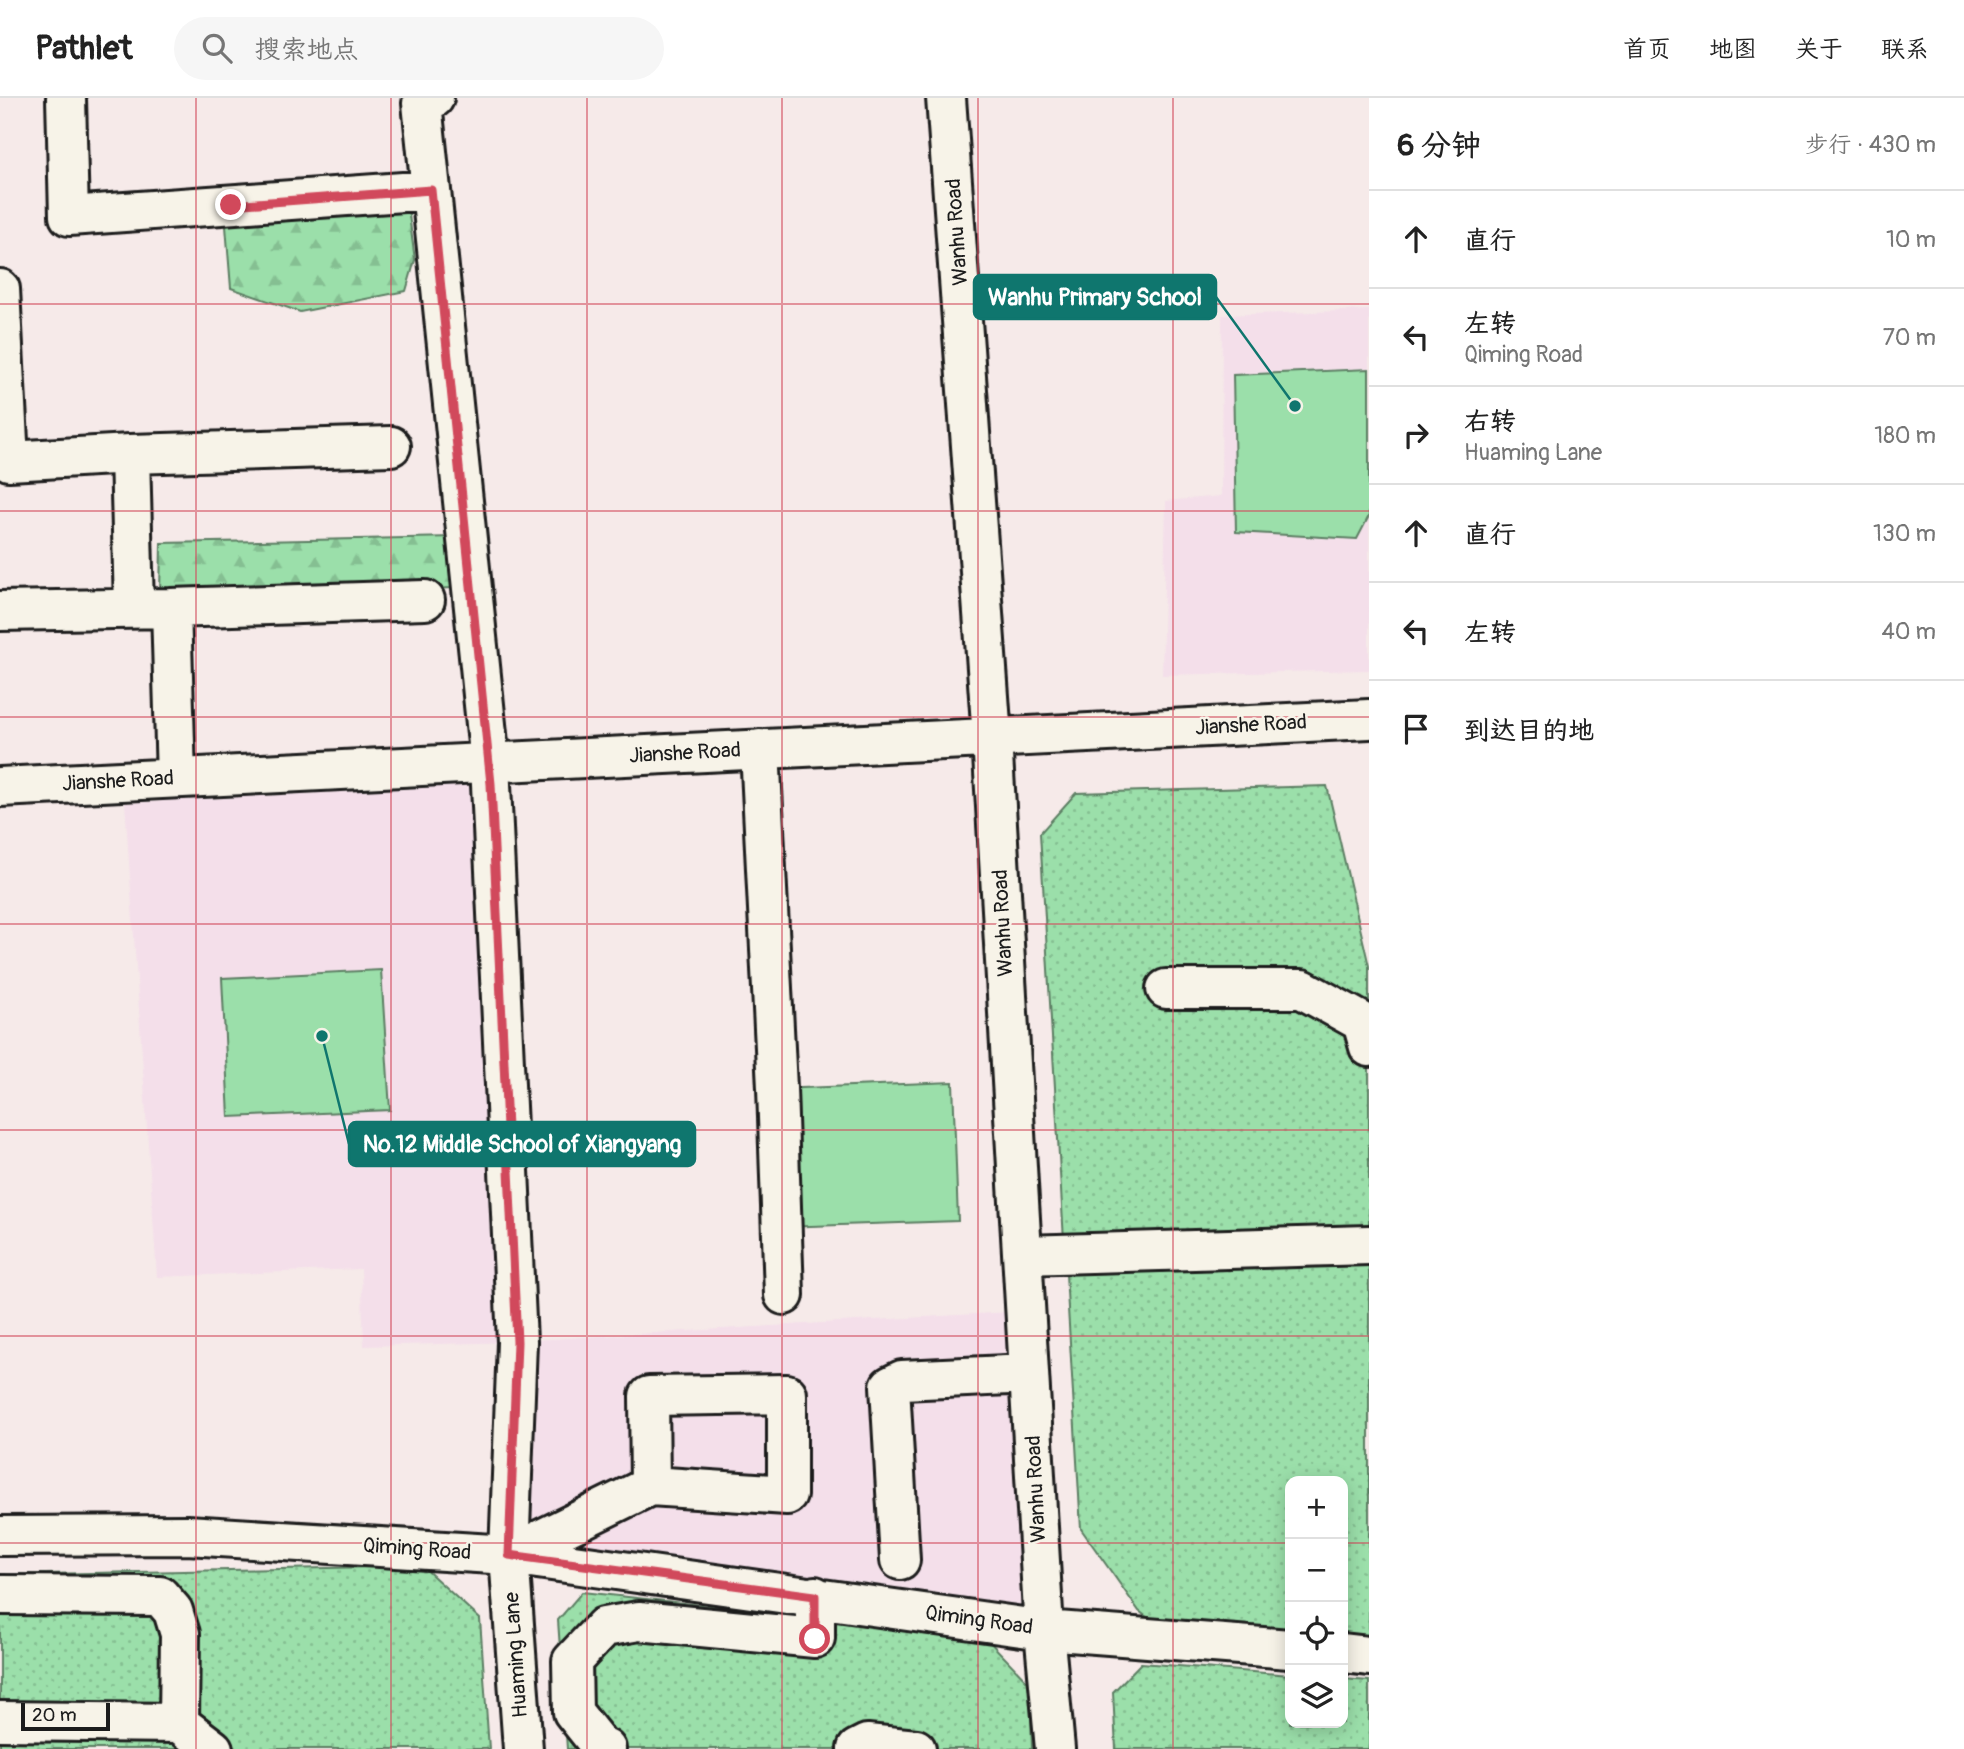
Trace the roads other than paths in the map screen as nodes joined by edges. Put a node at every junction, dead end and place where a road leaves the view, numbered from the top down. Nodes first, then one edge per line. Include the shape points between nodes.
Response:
1 (66, 98) edge
2 (434, 98) edge
3 (946, 98) edge
4 (431, 190) junction
5 (0, 289) edge
6 (391, 446) dead end
7 (130, 454) junction
8 (4, 461) edge
9 (425, 600) dead end
10 (134, 608) junction
11 (171, 608) junction
12 (0, 611) edge
13 (1369, 719) edge
14 (992, 738) junction
15 (760, 750) junction
16 (490, 763) junction
17 (176, 778) junction
18 (0, 787) edge
19 (1166, 989) dead end
20 (1369, 1047) edge
21 (1369, 1245) edge
22 (1023, 1255) junction
23 (784, 1295) dead end
24 (1029, 1374) junction
25 (650, 1486) dead end
26 (0, 1536) edge
27 (509, 1555) junction
28 (900, 1560) dead end
29 (0, 1595) edge
30 (815, 1596) junction
31 (1045, 1630) junction
32 (1285, 1649) edge
33 (1348, 1654) edge
34 (1369, 1656) edge
35 (0, 1721) edge
36 (179, 1723) junction
37 (603, 1748) edge
38 (213, 1749) edge
39 (523, 1749) edge
40 (857, 1749) edge
41 (916, 1749) edge
42 (1055, 1749) edge

1 - 4 street via 69,216
2 - 4 street, Huaming Lane via 422,103
3 - 14 street, Wanhu Road
4 - 16 street, Huaming Lane
5 - 8 street
6 - 7 street
7 - 8 street
7 - 10 street
9 - 11 street
10 - 11 street
10 - 12 street
11 - 17 street
13 - 14 street, Jianshe Road
14 - 15 street, Jianshe Road
14 - 22 street, Wanhu Road
15 - 16 street, Jianshe Road
15 - 23 street
16 - 17 street, Jianshe Road
16 - 27 street, Huaming Lane via 517,1342
17 - 18 street, Jianshe Road
19 - 20 street via 1302,989 1362,1022
21 - 22 street
22 - 24 street, Wanhu Road
24 - 28 street via 902,1380 890,1386
24 - 31 street, Wanhu Road
25 - 27 street
26 - 27 street, Qiming Road via 187,1535
27 - 30 street, Qiming Road
27 - 39 street, Huaming Lane
29 - 36 street via 160,1596 173,1611 180,1634
30 - 31 street, Qiming Road
30 - 37 street via 815,1639 639,1621 604,1627 572,1661 573,1712
31 - 32 street, Qiming Road
31 - 42 street, Wanhu Road
33 - 34 street
35 - 36 street
36 - 38 street
40 - 41 street via 867,1744

